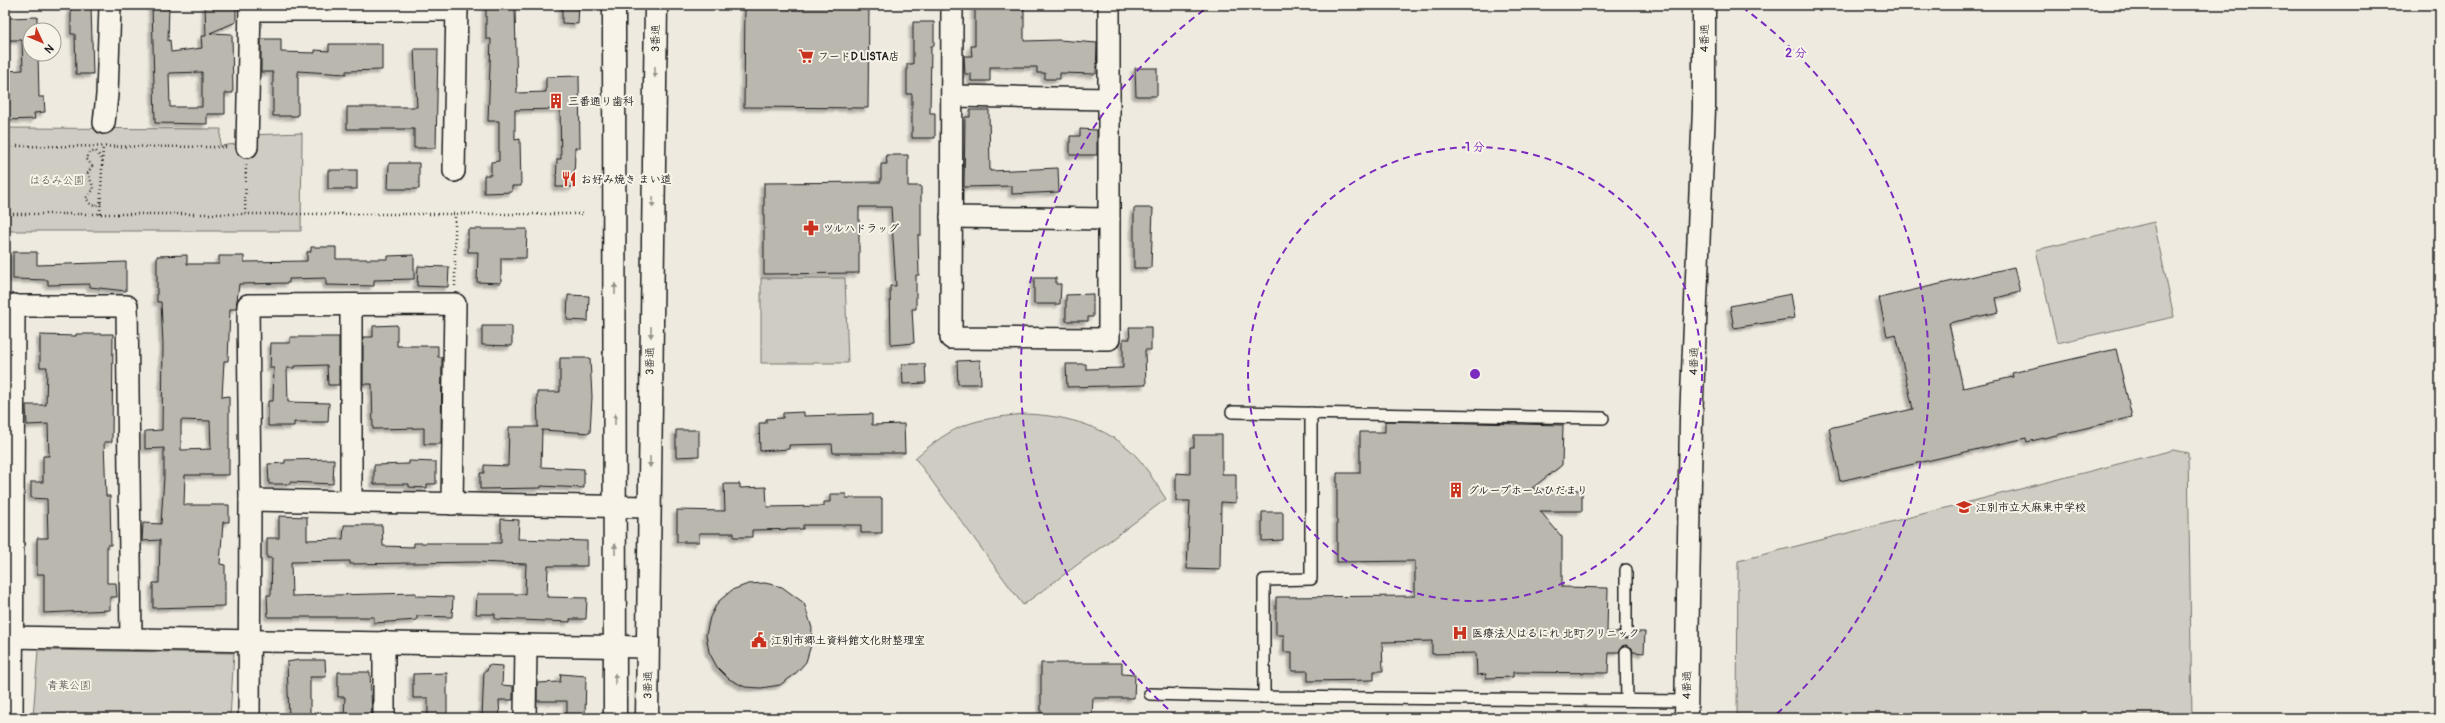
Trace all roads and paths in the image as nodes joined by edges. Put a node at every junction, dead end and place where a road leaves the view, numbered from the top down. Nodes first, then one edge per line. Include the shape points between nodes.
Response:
1 (110, 5) edge
2 (614, 5) edge
3 (656, 5) edge
4 (952, 5) edge
5 (1109, 5) edge
6 (1704, 5) edge
7 (250, 7) edge
8 (457, 8) edge
9 (952, 96) junction
10 (1109, 99) junction
11 (104, 123) joint
12 (5, 146) edge
13 (103, 146) junction
14 (247, 147) junction
15 (102, 160) junction
16 (454, 171) dead end
17 (101, 203) junction
18 (5, 214) edge
19 (100, 214) junction
20 (245, 214) junction
21 (455, 214) junction
22 (582, 214) dead end
23 (951, 217) junction
24 (1110, 219) junction
25 (455, 304) junction
26 (351, 305) junction
27 (9, 306) edge
28 (1232, 412) dead end
29 (1311, 413) junction
30 (1603, 418) dead end
31 (250, 500) junction
32 (351, 502) junction
33 (452, 504) junction
34 (615, 506) junction
35 (650, 507) junction
36 (1626, 570) dead end
37 (1626, 632) dead end
38 (9, 637) edge
39 (131, 639) junction
40 (250, 640) junction
41 (384, 642) junction
42 (526, 645) junction
43 (615, 646) junction
44 (648, 647) junction
45 (1626, 652) dead end
46 (1150, 694) dead end
47 (1264, 697) junction
48 (1627, 700) junction
49 (1686, 709) edge
50 (12, 718) edge
51 (249, 718) edge
52 (384, 718) edge
53 (525, 718) edge
54 (615, 718) edge
55 (647, 718) edge

1 - 11 street
34 -> 2 street
3 -> 35 street, 3番通
4 - 9 street
5 - 10 street
6 - 49 street, 4番通 via 1704,109 1691,420
7 - 8 street
7 - 14 street
8 - 16 street
9 - 10 street
9 - 23 street
10 - 24 street
11 - 13 path
12 - 13 path
13 - 14 path
13 - 15 path
14 - 20 path
15 - 17 path
15 - 17 path via 96,151 92,151 86,158 92,166 88,173 94,189 86,198 91,205
17 - 19 path
18 - 19 path
19 - 20 path
20 - 21 path
21 - 22 path
21 - 25 path
23 - 24 street
23 - 24 street via 951,338 1109,339
25 - 26 street
25 - 33 street
26 - 31 street via 248,306
26 - 32 street
27 - 38 street
27 - 39 street via 127,306
28 - 29 lane
29 - 30 lane
29 - 47 lane via 1311,579 1264,580
31 - 32 street
31 - 40 street
32 - 33 street
33 - 34 street
34 - 35 street
43 -> 34 street
35 - 44 street, 3番通
36 - 37 lane
38 - 39 street
38 - 50 street
39 - 40 street
40 - 41 street
40 - 51 street
41 - 42 street
41 - 52 street
42 - 43 street
42 - 53 street
43 - 44 street
54 -> 43 street
44 - 55 street, 3番通
45 - 48 lane
46 - 47 lane
47 - 48 lane
48 - 49 lane

